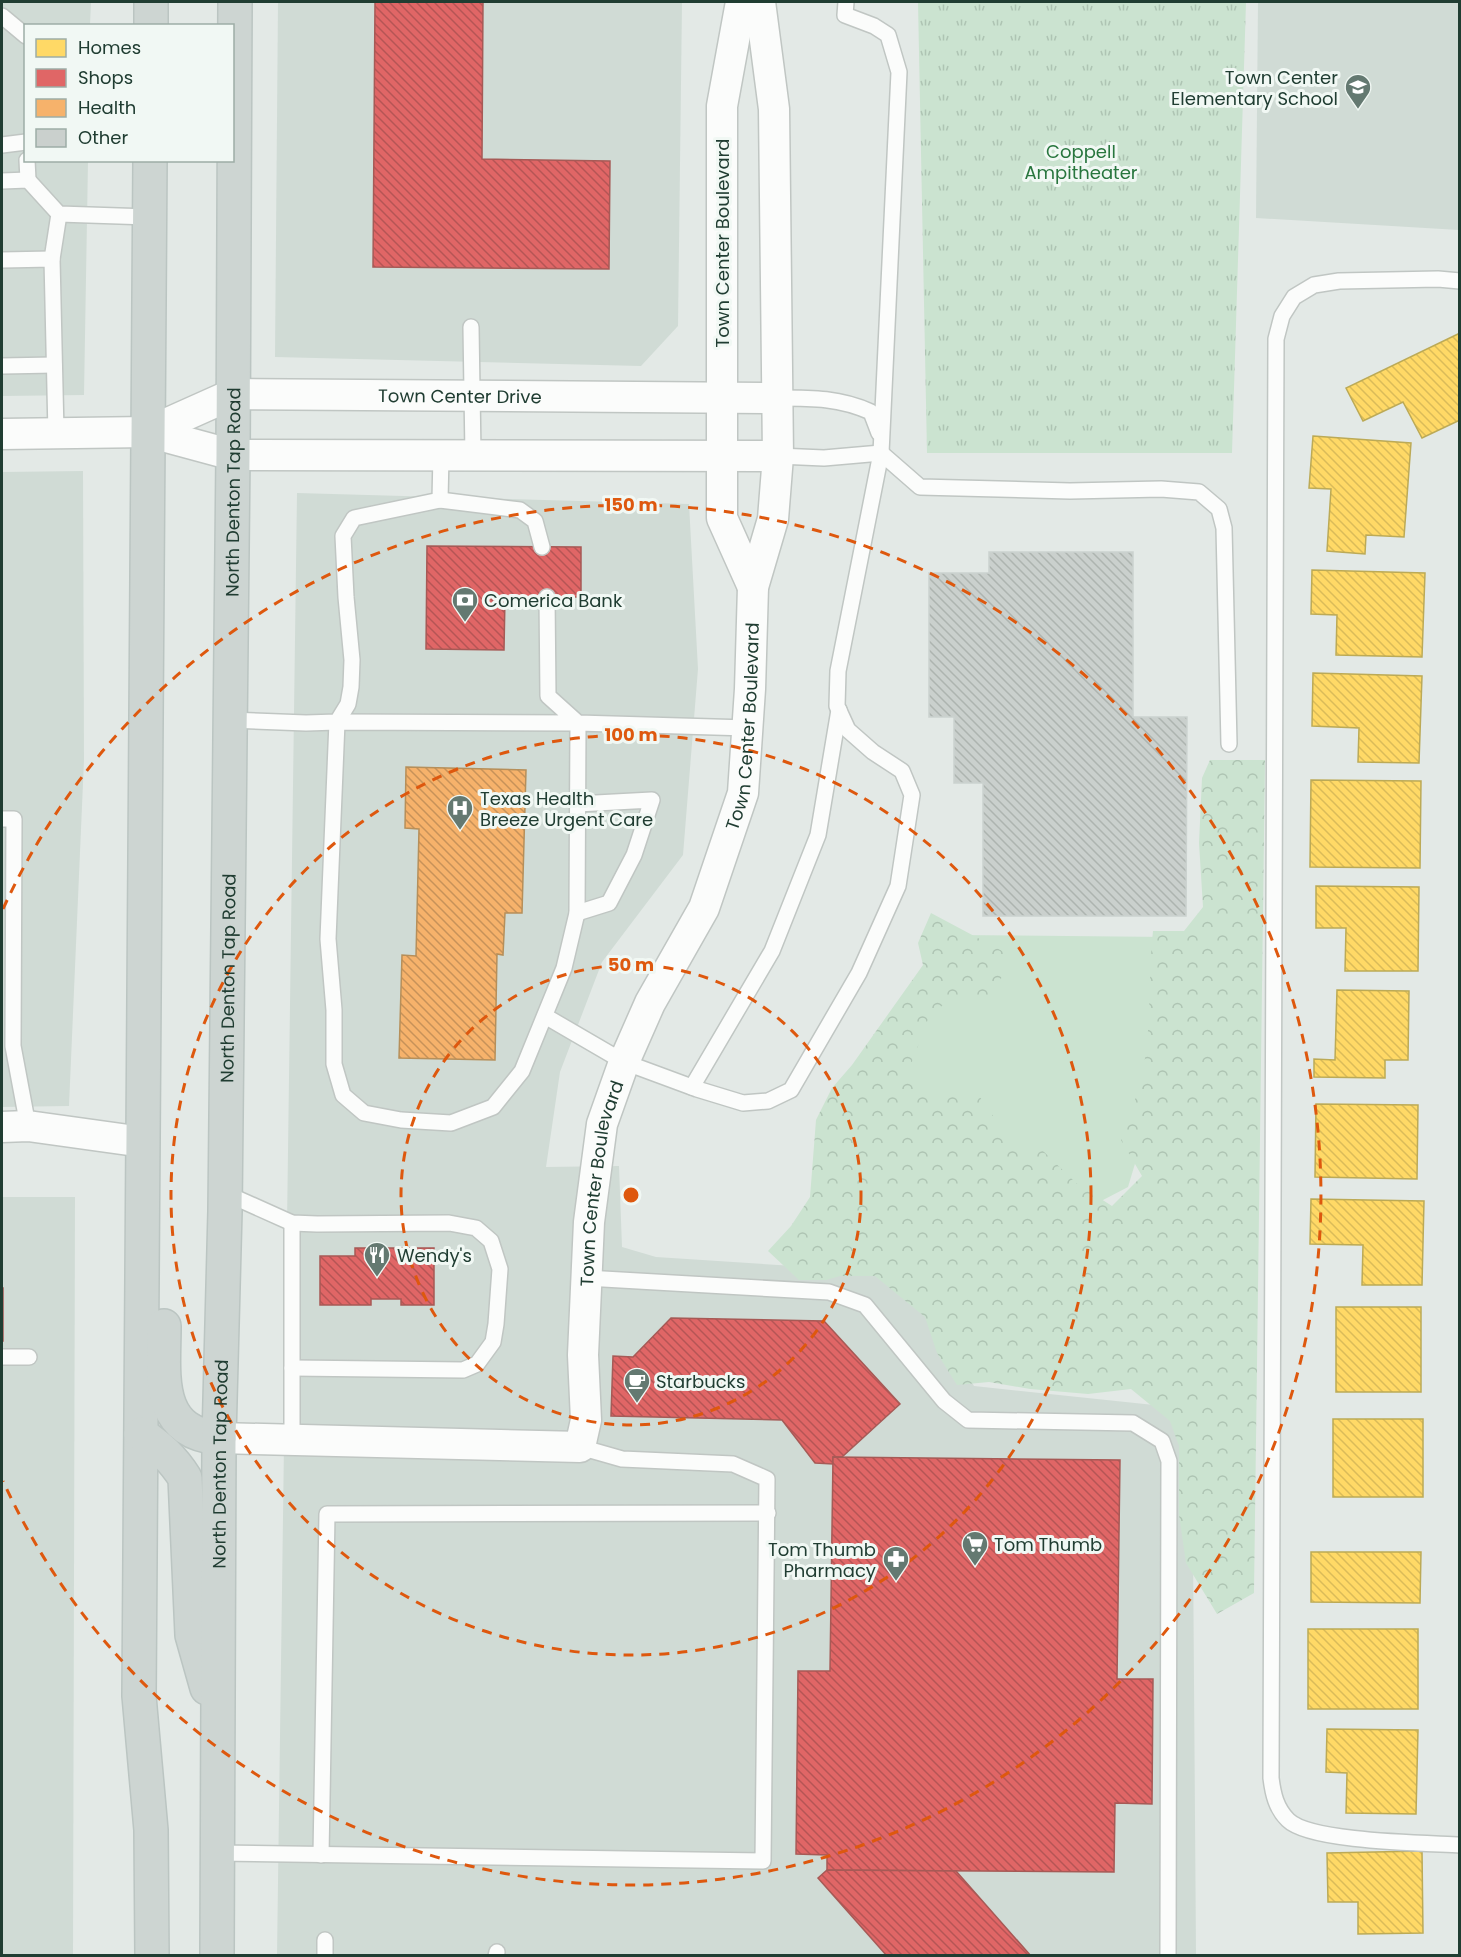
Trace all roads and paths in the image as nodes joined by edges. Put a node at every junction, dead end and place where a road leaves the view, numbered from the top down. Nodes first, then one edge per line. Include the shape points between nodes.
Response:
1 (151, 2) edge
2 (235, 2) edge
3 (741, 2) edge
4 (760, 2) edge
5 (846, 2) edge
6 (2, 16) edge
7 (151, 24) edge
8 (24, 34) edge
9 (24, 142) edge
10 (2, 145) edge
11 (27, 162) edge
12 (150, 162) edge
13 (28, 180) junction
14 (2, 181) edge
15 (59, 214) junction
16 (149, 217) junction
17 (52, 258) junction
18 (2, 260) edge
19 (1460, 281) edge
20 (471, 327) dead end
21 (54, 365) junction
22 (2, 366) edge
23 (233, 394) junction
24 (472, 395) junction
25 (722, 397) junction
26 (779, 398) junction
27 (148, 432) junction
28 (56, 433) junction
29 (2, 434) edge
30 (881, 453) junction
31 (233, 454) junction
32 (441, 454) junction
33 (473, 454) junction
34 (722, 456) junction
35 (778, 456) junction
36 (440, 500) junction
37 (542, 547) dead end
38 (753, 587) junction
39 (547, 597) dead end
40 (839, 710) junction
41 (229, 720) junction
42 (337, 722) junction
43 (578, 723) junction
44 (748, 728) junction
45 (1229, 744) dead end
46 (577, 804) junction
47 (2, 819) edge
48 (577, 913) junction
49 (7, 1006) edge
50 (545, 1016) junction
51 (624, 1062) junction
52 (692, 1087) junction
53 (15, 1127) edge
54 (143, 1142) junction
55 (142, 1180) junction
56 (225, 1193) junction
57 (292, 1223) junction
58 (586, 1278) junction
59 (2, 1357) edge
60 (29, 1357) dead end
61 (292, 1368) junction
62 (141, 1434) junction
63 (219, 1437) junction
64 (292, 1440) junction
65 (580, 1447) junction
66 (768, 1513) junction
67 (217, 1721) junction
68 (1460, 1845) edge
69 (216, 1854) junction
70 (321, 1854) junction
71 (152, 1956) edge
72 (217, 1956) edge
73 (1168, 1956) edge

1 - 7 main road
2 - 23 main road, North Denton Tap Road
3 - 25 street, Town Center Boulevard via 722,106
4 - 26 street, Town Center Boulevard via 774,110
5 - 30 lane via 845,15 888,35 899,72
6 - 8 lane
9 - 10 lane
11 - 13 lane
12 - 16 main road
13 - 14 lane
13 - 15 lane
15 - 16 lane
15 - 17 lane
16 - 27 main road
17 - 18 lane
17 - 21 lane
19 - 68 lane via 1339,281 1314,285 1294,297 1282,316 1276,339 1270,1767 1275,1802 1289,1821 1314,1832 1346,1838
20 - 24 lane
21 - 22 lane
21 - 28 lane
23 - 24 street, Town Center Drive
23 - 27 street, Town Center Drive
23 - 31 main road, North Denton Tap Road
24 - 25 street, Town Center Drive
24 - 33 lane
25 - 26 street, Town Center Drive
25 - 34 street, Town Center Boulevard
26 - 30 lane via 822,398 851,403 871,412
26 - 35 street, Town Center Boulevard
27 - 28 street, Town Center Drive
27 - 31 street, Town Center Drive
27 - 54 main road
28 - 29 street, Town Center Drive
30 - 35 lane via 824,458
30 - 40 lane via 838,671
30 - 45 lane via 920,487 1199,492 1219,509 1224,528
31 - 32 street, Town Center Drive
31 - 41 main road, North Denton Tap Road
32 - 33 street, Town Center Drive
32 - 36 lane
33 - 34 street, Town Center Drive
34 - 35 street, Town Center Drive
34 - 38 street, Town Center Boulevard via 722,518
35 - 38 street, Town Center Boulevard via 773,519
36 - 37 lane via 520,510 535,521
36 - 42 lane via 354,518 343,536 352,660 348,704
38 - 44 street, Town Center Boulevard
39 - 43 lane via 548,696
40 - 52 lane via 818,835 772,951
40 - 52 lane via 849,730 902,771 912,795 898,886 859,973 791,1090 768,1101 743,1103
41 - 42 lane
41 - 56 main road, North Denton Tap Road
42 - 43 lane
42 - 50 lane via 328,939 334,1064 343,1095 364,1113 401,1120 451,1123 493,1107 522,1071
43 - 44 lane
43 - 46 lane
44 - 51 street, Town Center Boulevard via 743,793 704,908 650,1003
46 - 48 lane
46 - 48 lane via 652,800 634,855 609,903
47 - 49 lane via 14,819
48 - 50 lane via 564,968
49 - 53 lane via 13,1046
50 - 51 lane
51 - 52 lane
51 - 58 street, Town Center Boulevard via 602,1124
53 - 54 street
54 - 55 main road
55 - 62 main road
55 - 63 main road via 164,1256 167,1402 190,1430
56 - 57 lane
56 - 63 main road, North Denton Tap Road
57 - 61 lane
57 - 61 lane via 449,1223 476,1228 491,1241 500,1269 493,1342 477,1364 463,1370
58 - 65 street, Town Center Boulevard via 586,1420
58 - 73 lane via 829,1292 865,1305 944,1401 968,1420 1133,1423 1162,1441 1168,1461
59 - 60 lane
61 - 64 lane
62 - 67 main road via 174,1461 185,1478 192,1635
62 - 71 main road via 139,1696 151,1830
63 - 64 street
63 - 67 main road, North Denton Tap Road
64 - 65 street
65 - 66 lane via 622,1459 733,1464 767,1479
66 - 70 lane via 327,1514
66 - 70 lane via 763,1861
67 - 69 main road, North Denton Tap Road
69 - 70 lane
69 - 72 main road, North Denton Tap Road

